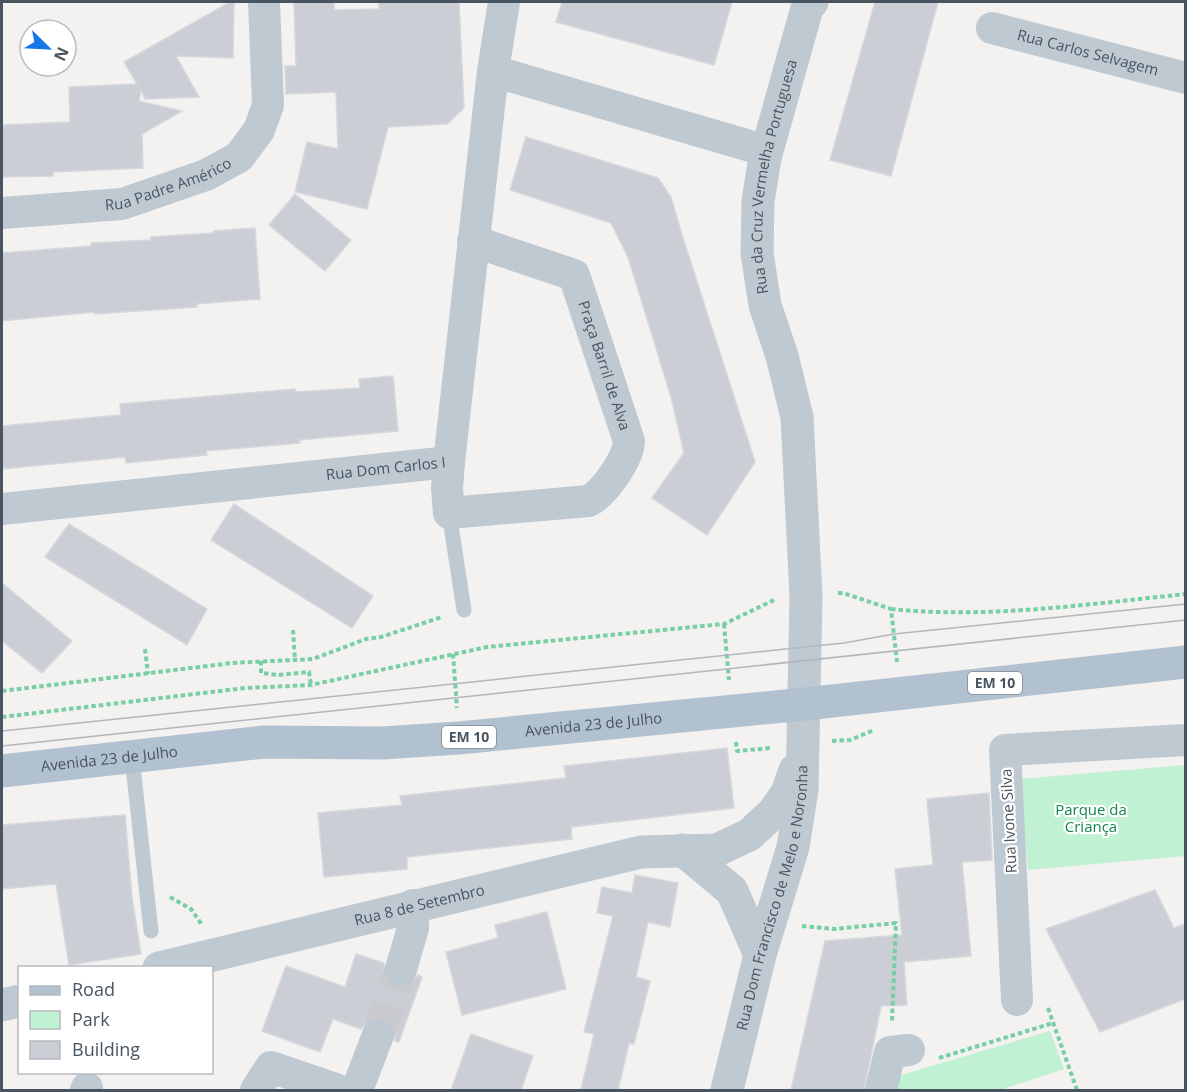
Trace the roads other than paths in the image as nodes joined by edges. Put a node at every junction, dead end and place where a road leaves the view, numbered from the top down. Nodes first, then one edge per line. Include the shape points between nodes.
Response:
1 (264, 2) edge
2 (504, 2) edge
3 (809, 4) edge
4 (992, 28) dead end
5 (493, 71) junction
6 (1185, 78) edge
7 (767, 151) junction
8 (2, 213) edge
9 (473, 241) junction
10 (449, 462) junction
11 (2, 509) edge
12 (449, 513) junction
13 (464, 610) road end
14 (1185, 662) edge
15 (805, 704) junction
16 (1185, 740) edge
17 (804, 744) junction
18 (132, 757) junction
19 (2, 771) edge
20 (683, 850) junction
21 (413, 905) junction
22 (151, 932) dead end
23 (760, 955) junction
24 (167, 966) edge
25 (401, 969) tunnel mouth
26 (18, 1001) edge
27 (1032, 1002) road end
28 (2, 1005) edge
29 (378, 1035) tunnel mouth
30 (910, 1054) road end
31 (256, 1090) edge
32 (338, 1090) edge
33 (357, 1090) edge
34 (727, 1090) edge
35 (881, 1090) edge

1 - 8 street, Rua Padre Américo via 268,105 259,130 239,157 206,175 122,204
2 - 5 street, Rua Dom Carlos I
3 - 7 street, Rua da Cruz Vermelha Portuguesa
4 - 6 street, Rua Carlos Selvagem
5 - 7 street
5 - 9 street, Rua Dom Carlos I
7 - 15 street, Rua da Cruz Vermelha Portuguesa via 758,201 757,253 765,305 797,417 806,596
9 - 10 street, Rua Dom Carlos I
9 - 12 street, Praça Barril de Alva via 574,275 629,446 602,492 589,501
10 - 11 street, Rua Dom Carlos I
10 - 12 street
12 - 13 lane
14 - 15 main road, Avenida 23 de Julho / EM 10
15 - 17 street, Rua Dom Francisco de Melo e Noronha
15 - 18 main road, Avenida 23 de Julho / EM 10 via 459,738 382,743 264,742
16 - 27 street, Rua Ivone Silva via 1005,750
17 - 20 street, Rua 8 de Setembro via 787,793 773,813 749,835 717,849
17 - 23 street, Rua Dom Francisco de Melo e Noronha via 793,848
18 - 19 main road, Avenida 23 de Julho / EM 10
18 - 22 lane
20 - 21 street, Rua 8 de Setembro via 641,852
20 - 23 street via 732,891
21 - 24 street, Rua 8 de Setembro
21 - 25 street via 414,928
23 - 34 street, Rua Dom Francisco de Melo e Noronha
26 - 28 street
29 - 33 street
30 - 35 street
31 - 32 street via 271,1067

